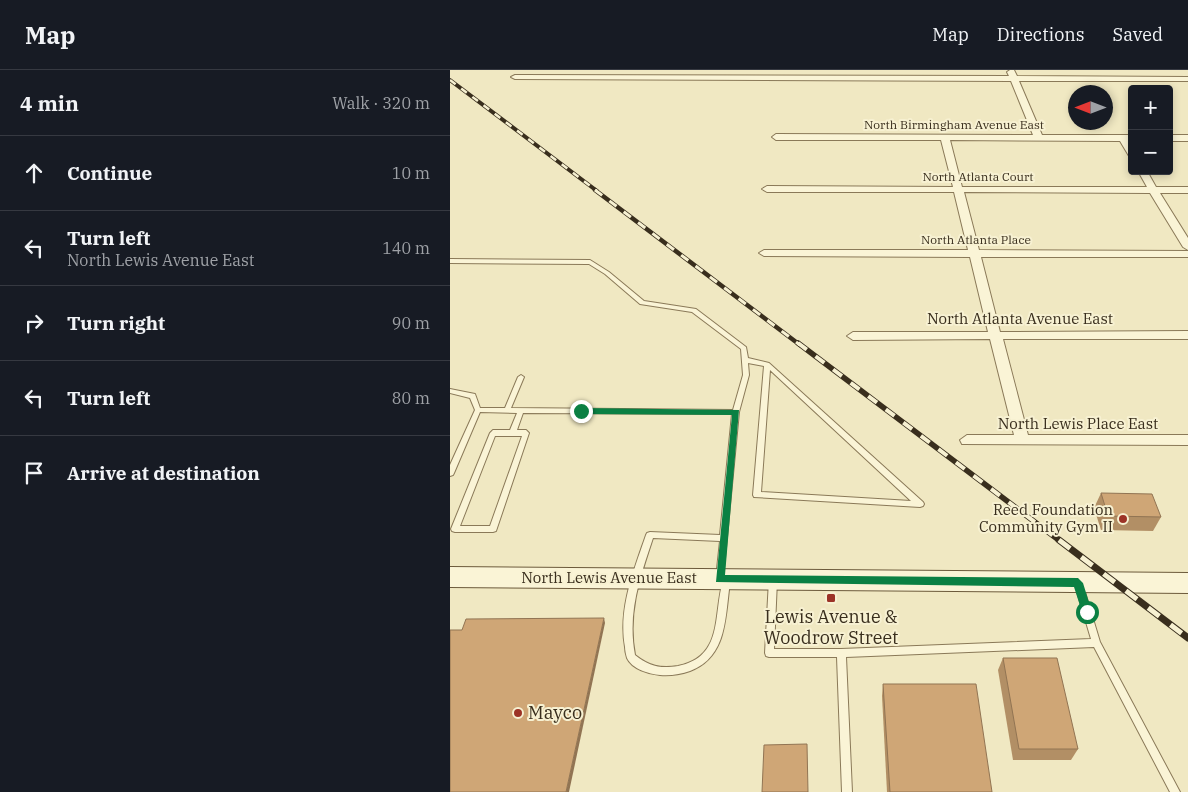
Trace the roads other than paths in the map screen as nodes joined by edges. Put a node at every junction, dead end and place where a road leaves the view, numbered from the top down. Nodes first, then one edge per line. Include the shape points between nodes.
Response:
1 (1010, 70) edge
2 (515, 77) dead end
3 (1014, 79) junction
4 (1188, 79) edge
5 (945, 137) junction
6 (776, 138) dead end
7 (1039, 138) junction
8 (1127, 138) edge
9 (1173, 138) edge
10 (1188, 138) edge
11 (1144, 175) edge
12 (767, 189) dead end
13 (960, 189) junction
14 (1153, 190) junction
15 (1188, 190) edge
16 (1188, 247) edge
17 (764, 253) dead end
18 (976, 254) junction
19 (1188, 254) edge
20 (450, 261) edge
21 (996, 335) junction
22 (1188, 335) edge
23 (853, 336) dead end
24 (745, 360) junction
25 (767, 364) junction
26 (521, 377) dead end
27 (450, 391) edge
28 (478, 410) junction
29 (507, 410) junction
30 (521, 410) junction
31 (736, 412) junction
32 (513, 433) junction
33 (967, 440) dead end
34 (1022, 440) junction
35 (1188, 440) edge
36 (450, 473) edge
37 (723, 538) junction
38 (450, 577) edge
39 (635, 578) junction
40 (723, 579) junction
41 (774, 580) junction
42 (1078, 583) junction
43 (1188, 583) edge
44 (1096, 643) junction
45 (841, 653) junction
46 (846, 792) edge
47 (1175, 792) edge

1 - 3 street
2 - 3 street
3 - 4 street
3 - 7 street
5 - 6 street, North Birmingham Avenue East
5 - 7 street, North Birmingham Avenue East
5 - 13 street
7 - 8 street, North Birmingham Avenue East
9 - 10 street
11 - 14 street
12 - 13 street, North Atlanta Court
13 - 14 street, North Atlanta Court
13 - 18 street
14 - 15 street, North Atlanta Court
14 - 16 street
17 - 18 street, North Atlanta Place
18 - 19 street, North Atlanta Place
18 - 21 street
20 - 24 lane via 590,262 642,303 694,310 744,348
21 - 22 street, North Atlanta Avenue East
21 - 23 street, North Atlanta Avenue East
21 - 34 street
24 - 25 lane
24 - 31 lane via 746,375
25 - 25 lane via 906,491 920,504 757,495
26 - 29 lane
27 - 28 lane via 473,396
28 - 29 lane
28 - 36 lane
29 - 30 lane
30 - 31 lane
30 - 32 lane
31 - 37 lane
32 - 32 lane via 494,433 455,529 493,529 526,433
33 - 34 street, North Lewis Place East
34 - 35 street, North Lewis Place East
37 - 39 lane via 650,535
37 - 40 lane
38 - 39 main road, North Lewis Avenue East
39 - 40 main road, North Lewis Avenue East
39 - 40 lane via 626,630 631,657 646,668 664,672 684,670 702,660 713,648
40 - 41 main road, North Lewis Avenue East
41 - 42 main road, North Lewis Avenue East
41 - 45 lane via 769,653
42 - 43 main road, North Lewis Avenue East
42 - 44 lane
44 - 45 lane
44 - 47 lane
45 - 46 lane

